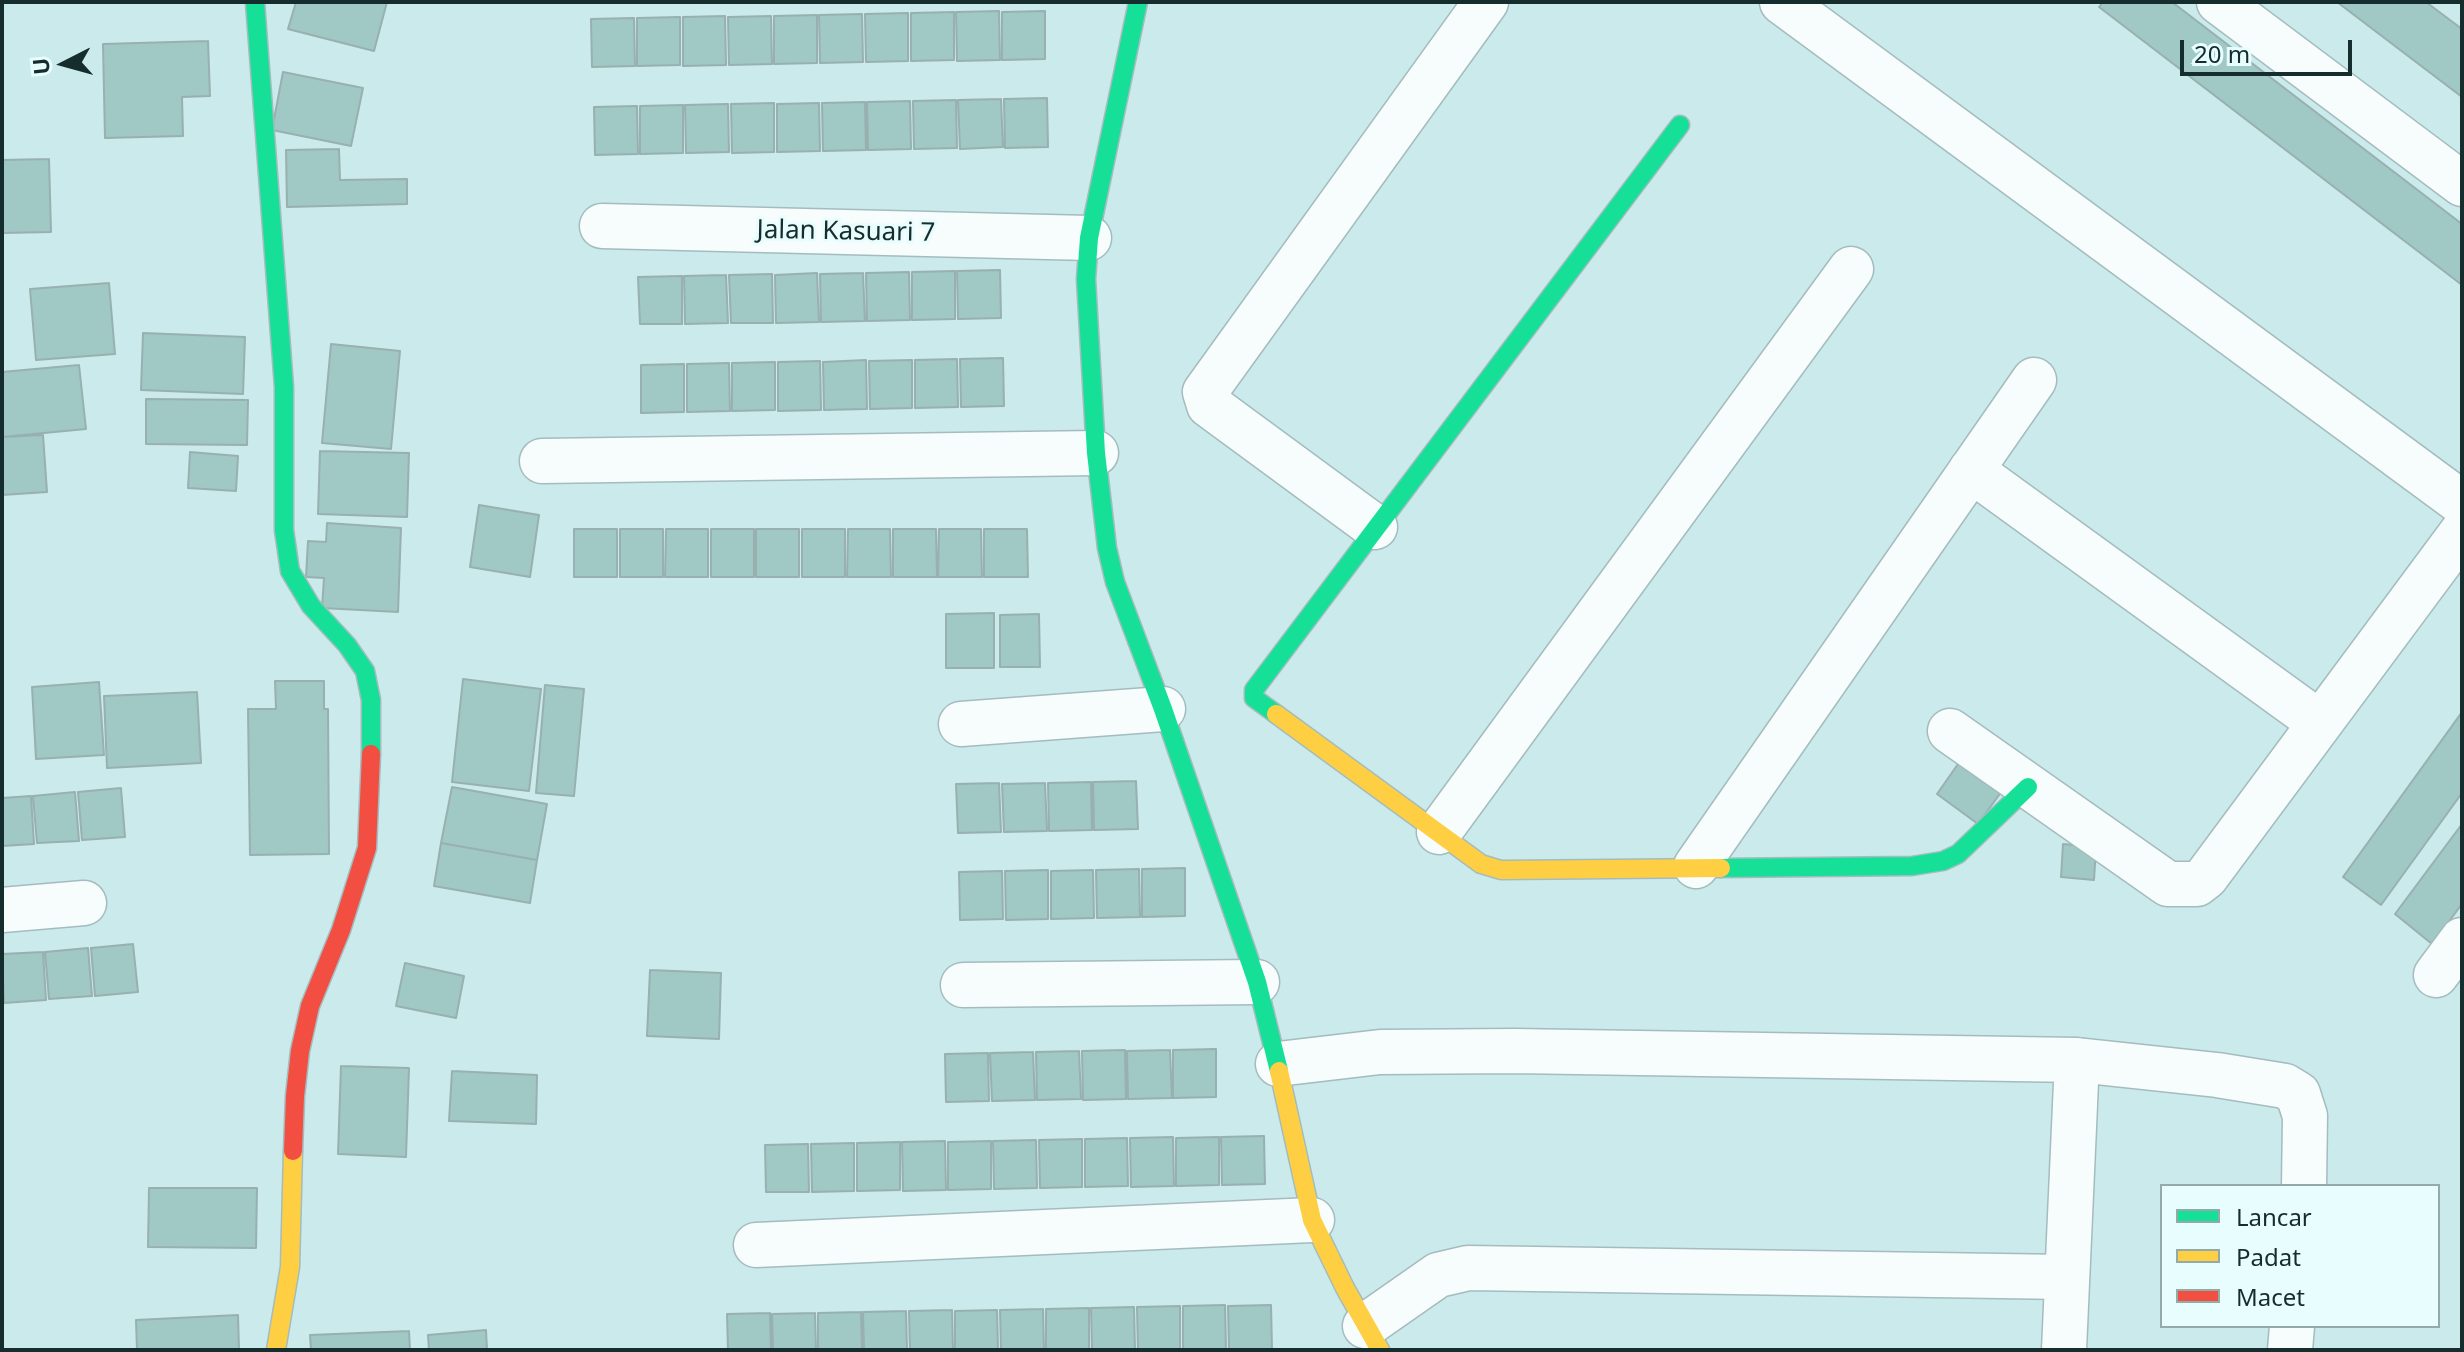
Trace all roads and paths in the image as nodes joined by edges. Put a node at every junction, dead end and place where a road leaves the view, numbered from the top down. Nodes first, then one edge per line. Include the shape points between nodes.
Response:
1 (255, 2) edge
2 (1138, 2) edge
3 (1486, 2) edge
4 (1782, 2) edge
5 (2219, 2) edge
6 (1680, 125) dead end
7 (2462, 184) edge
8 (602, 226) dead end
9 (1089, 238) junction
10 (1851, 269) dead end
11 (2034, 380) dead end
12 (1096, 453) junction
13 (542, 461) dead end
14 (1971, 470) junction
15 (2462, 503) edge
16 (1375, 527) junction
17 (2462, 532) edge
18 (1163, 709) junction
19 (2320, 723) junction
20 (961, 724) dead end
21 (1950, 731) dead end
22 (2028, 787) junction
23 (1439, 832) junction
24 (1696, 866) junction
25 (84, 903) dead end
26 (2, 910) edge
27 (2462, 940) edge
28 (2436, 975) dead end
29 (1257, 982) junction
30 (963, 985) dead end
31 (2077, 1060) junction
32 (1278, 1064) junction
33 (2304, 1184) edge
34 (1312, 1220) junction
35 (756, 1245) dead end
36 (2067, 1277) junction
37 (2292, 1328) edge
38 (1372, 1338) edge
39 (276, 1350) edge
40 (2064, 1350) edge
41 (2290, 1350) edge

1 - 39 street via 284,387 284,530 290,571 297,588 365,671 372,733 364,862 310,1006 300,1051 290,1267
2 - 9 street
3 - 16 street via 1205,392 1209,405
4 - 15 street
5 - 7 street
6 - 16 street
8 - 9 street, Jalan Kasuari 7
9 - 12 street via 1086,279
10 - 23 street
11 - 14 street
12 - 13 street
12 - 18 street via 1115,582
14 - 19 street
14 - 24 street
16 - 23 street via 1254,690 1254,698
17 - 19 street
18 - 20 street
18 - 29 street
19 - 22 street via 2197,884 2168,884
21 - 22 street
22 - 24 street via 1958,854 1943,861 1912,866
23 - 24 street via 1489,868
25 - 26 street
27 - 28 street
29 - 30 street
29 - 32 street
31 - 32 street via 1514,1051 1380,1052
31 - 33 street via 2285,1086 2298,1094 2305,1116
31 - 36 street
32 - 34 street
34 - 35 street
34 - 38 street
36 - 38 street via 1468,1268 1438,1275
36 - 40 street
37 - 41 street

